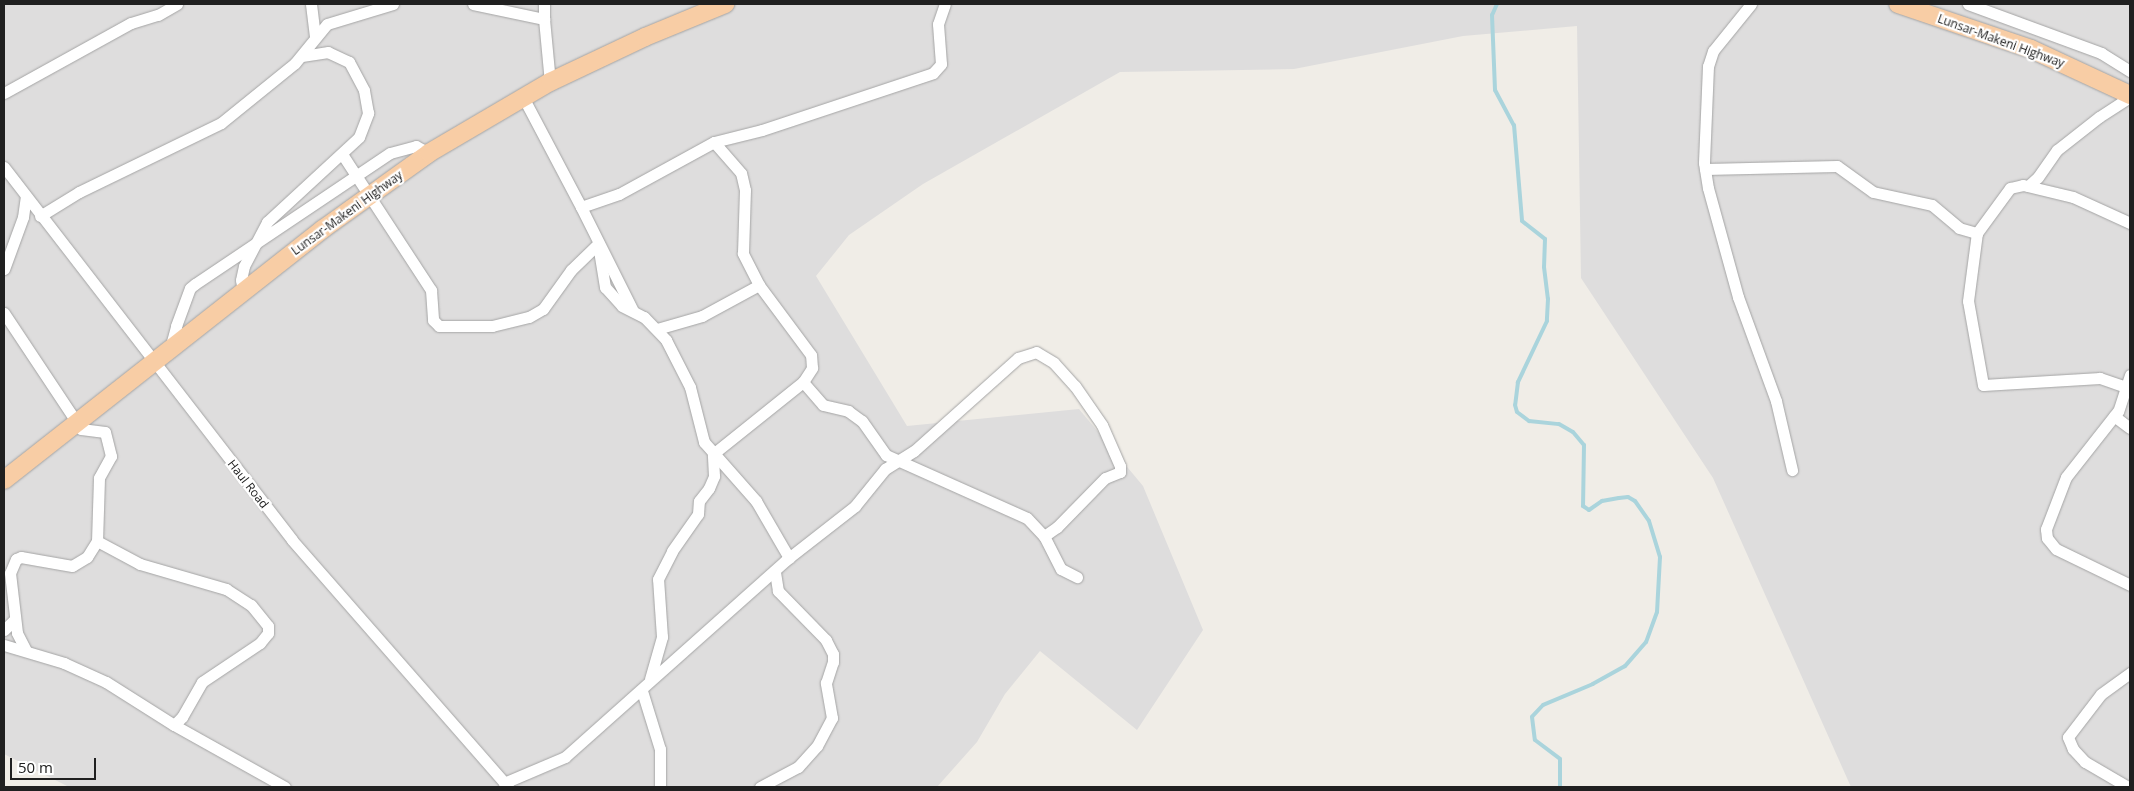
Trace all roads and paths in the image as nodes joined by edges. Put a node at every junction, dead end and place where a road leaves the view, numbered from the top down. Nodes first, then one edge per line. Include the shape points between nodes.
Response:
1 (177, 4) edge
2 (311, 4) edge
3 (394, 4) edge
4 (473, 4) edge
5 (544, 4) edge
6 (725, 4) edge
7 (945, 4) edge
8 (1750, 4) edge
9 (1898, 4) edge
10 (1968, 4) edge
11 (1983, 6) edge
12 (544, 19) junction
13 (1974, 29) junction
14 (315, 37) junction
15 (303, 56) junction
16 (2130, 71) edge
17 (550, 82) junction
18 (4, 93) edge
19 (2130, 96) edge
20 (523, 97) junction
21 (714, 142) junction
22 (429, 153) junction
23 (342, 154) junction
24 (4, 167) edge
25 (1705, 169) junction
26 (358, 176) junction
27 (2028, 186) junction
28 (26, 196) junction
29 (368, 197) junction
30 (581, 207) junction
31 (40, 216) junction
32 (2130, 223) edge
33 (1977, 233) junction
34 (256, 241) junction
35 (598, 244) junction
36 (4, 269) edge
37 (759, 286) junction
38 (243, 291) junction
39 (4, 313) edge
40 (657, 329) junction
41 (170, 349) junction
42 (153, 363) junction
43 (2130, 375) edge
44 (803, 382) junction
45 (2126, 387) junction
46 (2114, 416) junction
47 (77, 422) junction
48 (2130, 428) edge
49 (713, 454) junction
50 (900, 460) junction
51 (1792, 470) dead end
52 (4, 480) edge
53 (1044, 536) junction
54 (97, 541) junction
55 (789, 558) junction
56 (775, 571) junction
57 (1077, 577) dead end
58 (2129, 583) edge
59 (14, 620) junction
60 (4, 630) edge
61 (4, 644) edge
62 (26, 651) junction
63 (2130, 673) edge
64 (650, 679) junction
65 (642, 691) junction
66 (174, 725) junction
67 (506, 785) edge
68 (285, 787) edge
69 (660, 787) edge
70 (760, 787) edge
71 (2128, 787) edge

1 - 18 street via 158,15 131,23
2 - 14 street
3 - 14 street via 327,24
4 - 12 street
5 - 12 street
6 - 17 main road, Lunsar-Makeni Highway
7 - 21 street via 938,24 941,64 932,73 762,130
8 - 25 street via 1713,52 1708,66
9 - 13 main road, Lunsar-Makeni Highway
10 - 11 street
11 - 13 street
11 - 16 street via 2101,53
12 - 17 street
13 - 19 main road, Lunsar-Makeni Highway via 2031,49
14 - 15 street
15 - 23 street via 328,52 338,54 349,62 364,90 368,104 365,122 359,137
15 - 31 street via 199,137 95,184
17 - 20 main road, Lunsar-Makeni Highway
19 - 27 street via 2057,150 2038,178
20 - 22 main road, Lunsar-Makeni Highway
20 - 30 street
21 - 30 street via 642,183
21 - 37 street via 740,173 745,190 743,253
22 - 26 street via 416,146 406,146 390,153
22 - 29 main road, Lunsar-Makeni Highway
23 - 26 street
23 - 34 street via 267,222
24 - 28 street, Haul Road
25 - 33 street via 1837,166 1874,192 1932,205 1959,228
25 - 51 street via 1738,297 1776,401
26 - 29 street
26 - 34 street
27 - 32 street via 2073,197
27 - 33 street via 2010,188
28 - 31 street, Haul Road
28 - 36 street via 23,217
29 - 35 street via 431,290 433,320 439,326 492,326 529,317 543,309 571,270
29 - 38 main road, Lunsar-Makeni Highway
30 - 35 street
31 - 42 street, Haul Road
33 - 45 street via 1968,301 1983,385 2100,378
34 - 38 street via 241,280
34 - 41 street via 190,288
35 - 40 street via 605,287 612,297
37 - 40 street via 702,316
37 - 44 street via 810,355 812,368
38 - 41 main road, Lunsar-Makeni Highway
39 - 47 street
40 - 49 street via 679,360 690,387 701,435
41 - 42 main road, Lunsar-Makeni Highway
42 - 47 main road, Lunsar-Makeni Highway
42 - 67 street, Haul Road via 292,540
43 - 45 street
44 - 49 street
44 - 50 street via 822,405 848,411 875,438 880,451
45 - 46 street
46 - 48 street
46 - 58 street via 2066,477 2050,511 2046,538 2056,549
47 - 52 main road, Lunsar-Makeni Highway
47 - 54 street via 84,430 105,432 110,446 109,464 100,478
49 - 55 street via 756,501
49 - 64 street via 714,476 698,501 698,514 658,578 662,637
50 - 53 street via 927,475 953,482 993,505 1016,512 1027,518
50 - 53 street via 1018,358 1030,353 1045,355 1075,386 1102,425 1120,472 1105,478 1057,528
50 - 55 street via 885,469 855,506
53 - 57 street via 1062,569
54 - 59 street via 88,557 72,566 28,557 16,559 8,581
54 - 66 street via 140,564 226,589 251,605 268,626 268,633 260,643 202,682
55 - 56 street
56 - 64 street
56 - 70 street via 778,591 826,640 833,654 826,684 832,718 821,739 798,767
59 - 60 street
59 - 62 street
61 - 62 street
62 - 66 street via 64,663 106,682
63 - 71 street via 2100,694 2068,737 2073,749 2085,762
64 - 65 street
65 - 67 street via 603,720 565,757
65 - 69 street via 660,749
66 - 68 street

